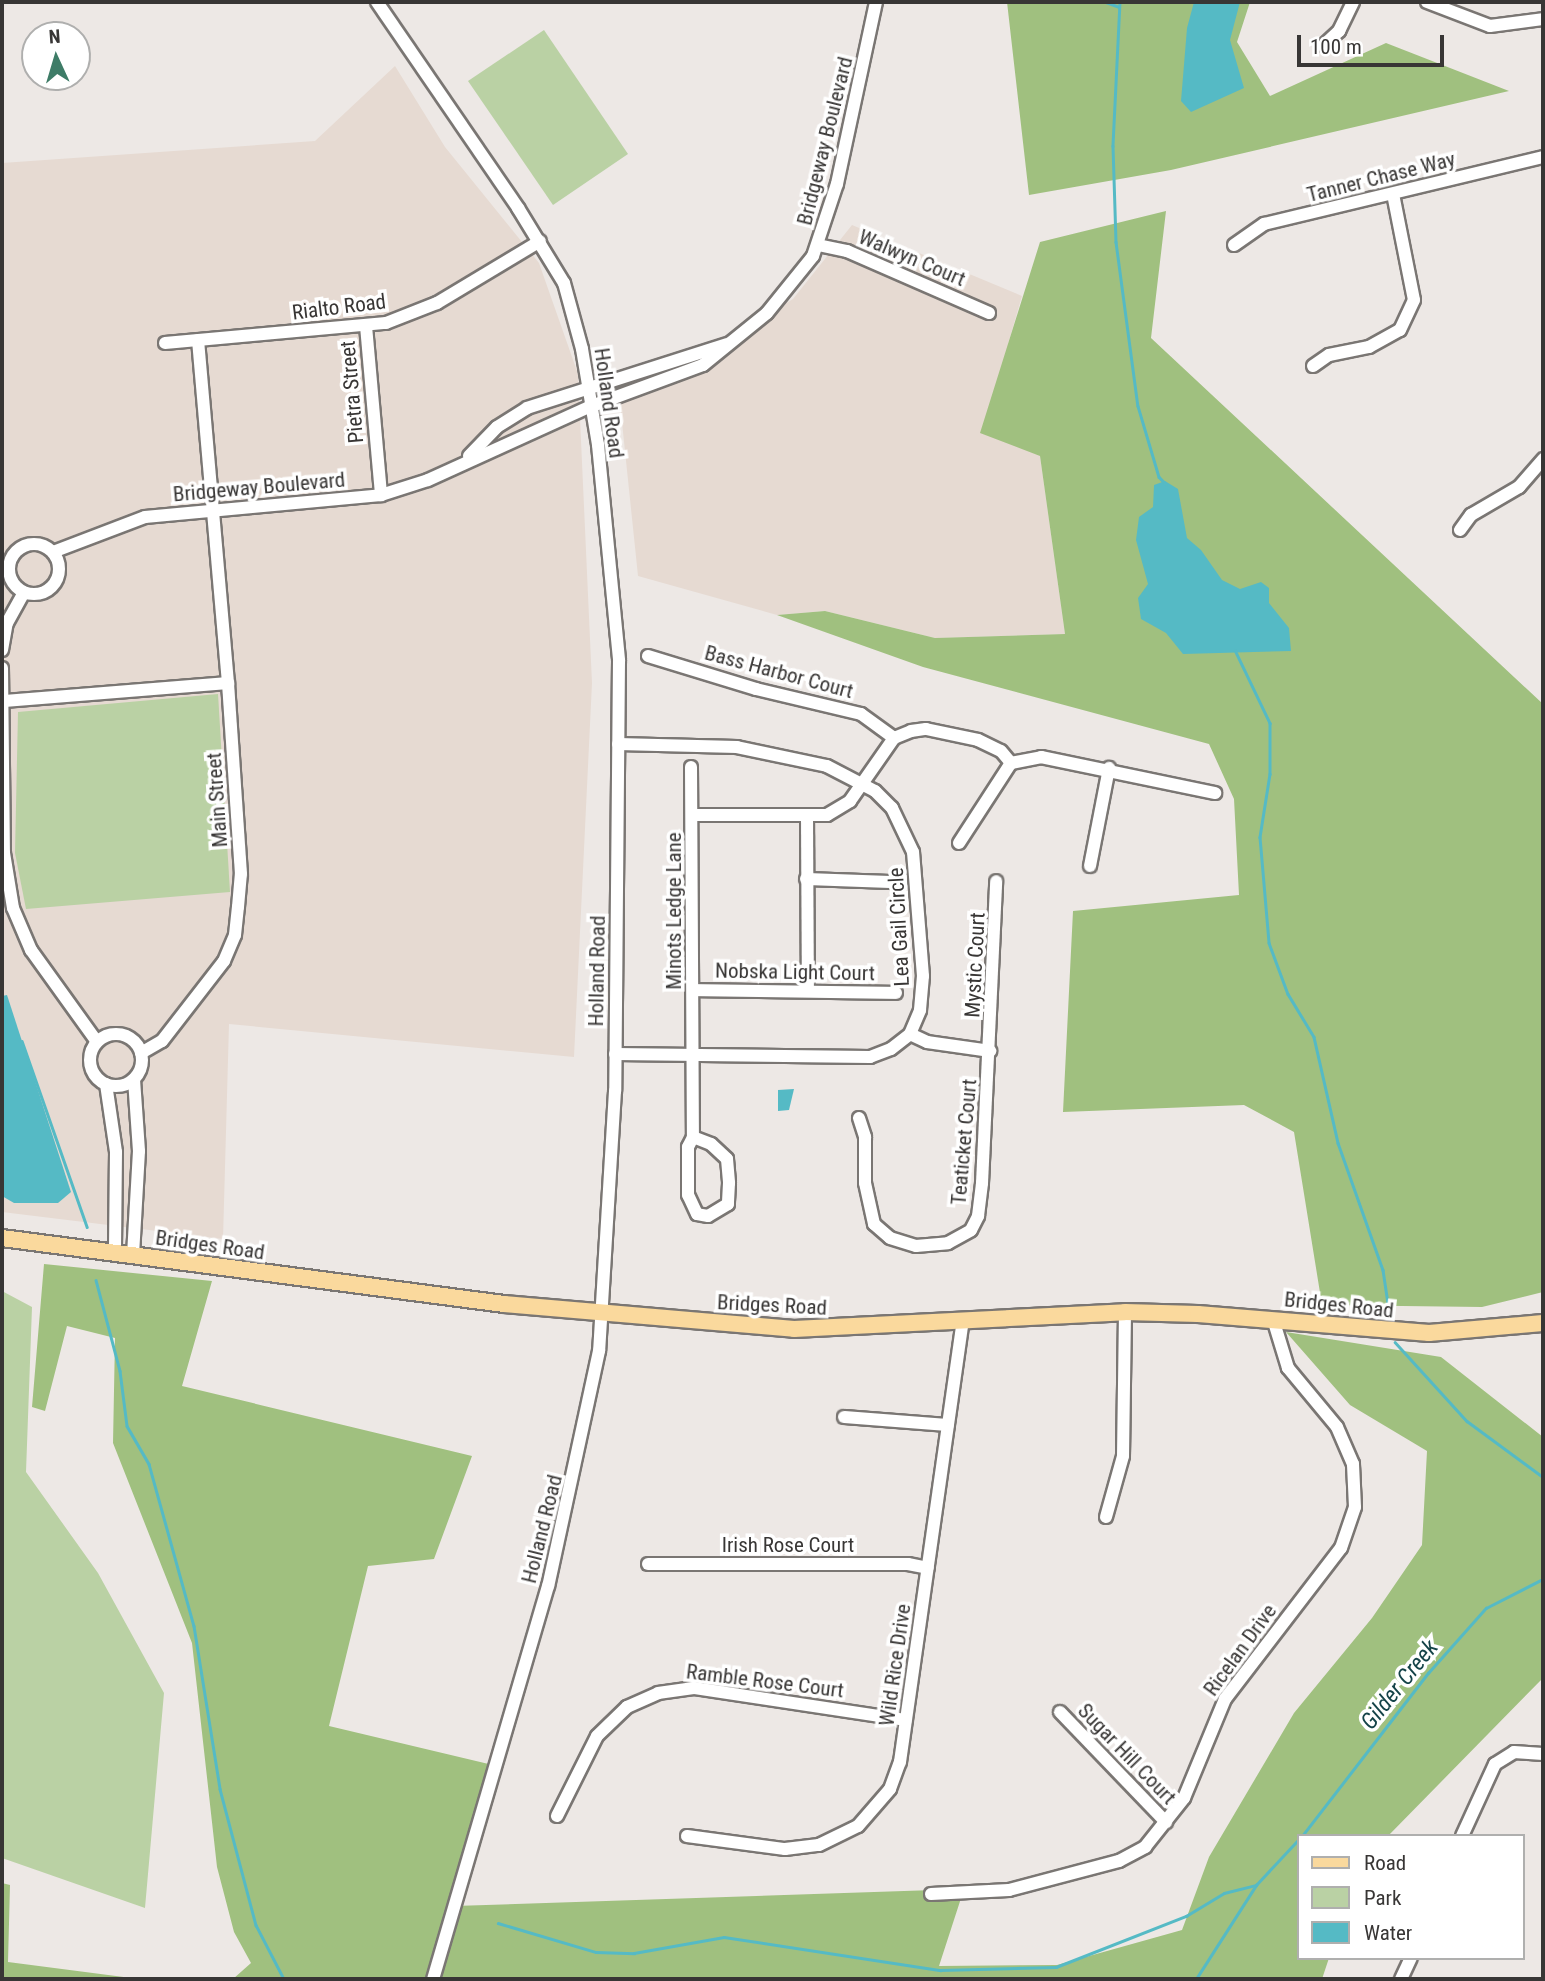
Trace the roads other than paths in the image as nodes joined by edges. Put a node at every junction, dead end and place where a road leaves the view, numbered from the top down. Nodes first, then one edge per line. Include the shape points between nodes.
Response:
1 (377, 2) edge
2 (876, 2) edge
3 (1353, 2) edge
4 (1427, 2) edge
5 (1543, 19) edge
6 (1324, 45) dead end
7 (1543, 158) edge
8 (1393, 194) junction
9 (540, 241) junction
10 (818, 245) junction
11 (1234, 245) dead end
12 (989, 313) dead end
13 (366, 326) junction
14 (198, 340) junction
15 (734, 342) junction
16 (165, 343) dead end
17 (1313, 366) dead end
18 (587, 388) junction
19 (589, 407) junction
20 (466, 459) junction
21 (1543, 460) edge
22 (380, 495) junction
23 (214, 510) junction
24 (1460, 530) dead end
25 (53, 552) junction
26 (6, 557) edge
27 (24, 592) junction
28 (2, 650) edge
29 (648, 656) dead end
30 (2, 668) edge
31 (228, 683) junction
32 (4, 701) junction
33 (894, 738) junction
34 (618, 744) junction
35 (1011, 763) junction
36 (691, 767) dead end
37 (1109, 768) junction
38 (861, 782) junction
39 (1215, 793) dead end
40 (693, 815) junction
41 (807, 816) junction
42 (959, 843) dead end
43 (1090, 866) dead end
44 (806, 879) junction
45 (996, 881) dead end
46 (891, 882) dead end
47 (693, 990) junction
48 (808, 991) junction
49 (895, 993) dead end
50 (910, 1034) junction
51 (97, 1042) junction
52 (990, 1051) junction
53 (141, 1053) junction
54 (615, 1054) junction
55 (691, 1054) junction
56 (134, 1079) junction
57 (106, 1084) junction
58 (859, 1118) dead end
59 (693, 1137) junction
60 (2, 1238) edge
61 (115, 1253) junction
62 (133, 1255) junction
63 (1125, 1312) junction
64 (603, 1315) junction
65 (1273, 1319) junction
66 (963, 1322) junction
67 (1543, 1323) edge
68 (844, 1417) dead end
69 (948, 1425) junction
70 (1107, 1517) dead end
71 (648, 1564) dead end
72 (928, 1568) junction
73 (1060, 1712) dead end
74 (906, 1720) junction
75 (1543, 1754) edge
76 (557, 1816) dead end
77 (1166, 1822) junction
78 (1463, 1834) edge
79 (687, 1836) dead end
80 (931, 1894) dead end
81 (1410, 1960) edge
82 (433, 1979) edge
83 (1401, 1979) edge

1 - 9 street, Holland Road
2 - 10 street, Bridgeway Boulevard via 837,184
3 - 6 street via 1339,31
4 - 5 street via 1490,26
7 - 8 street, Tanner Chase Way
8 - 11 street, Tanner Chase Way via 1264,224
8 - 17 street via 1414,300 1399,330 1369,347 1329,355
9 - 13 street, Rialto Road via 438,303
9 - 18 street, Holland Road via 564,283
10 - 12 street, Walwyn Court via 847,251
10 - 15 street, Bridgeway Boulevard via 791,287
13 - 14 street, Rialto Road
13 - 22 street, Pietra Street
14 - 16 street, Rialto Road
14 - 23 street, Main Street
15 - 18 street, Bridgeway Boulevard
15 - 19 street, Bridgeway Boulevard via 688,374
18 - 19 street, Holland Road
18 - 20 street, Bridgeway Boulevard via 527,408 498,427
19 - 20 street, Bridgeway Boulevard
19 - 34 street, Holland Road via 598,445 619,661
20 - 22 street, Bridgeway Boulevard via 428,480
21 - 24 street via 1518,487 1471,515
22 - 23 street, Bridgeway Boulevard
23 - 25 street, Bridgeway Boulevard via 145,517
23 - 31 street, Main Street
25 - 26 street via 30,544
25 - 27 street via 60,568 55,584 41,594
26 - 27 street via 12,582
27 - 28 street via 7,623
29 - 33 street, Bass Harbor Court via 862,714
30 - 32 street
31 - 32 street
31 - 53 street, Main Street via 240,874 235,935 224,961 188,1009 162,1041
32 - 51 street via 4,853 13,908 31,950
33 - 35 street via 926,729 953,734 1001,751
33 - 38 street
34 - 38 street, Lea Gail Circle via 737,747 827,766
34 - 54 street, Holland Road
35 - 37 street via 1041,757
35 - 42 street
36 - 40 street, Minots Ledge Lane
37 - 39 street
37 - 43 street
38 - 41 street via 850,801 827,816
38 - 50 street, Lea Gail Circle via 892,808 913,852 922,986 920,1010
40 - 41 street
40 - 47 street, Minots Ledge Lane
41 - 44 street
44 - 46 street
44 - 48 street
45 - 52 street, Mystic Court
47 - 48 street, Nobska Light Court
47 - 55 street, Minots Ledge Lane
48 - 49 street, Nobska Light Court
50 - 52 street via 927,1042
50 - 55 street via 891,1049 854,1058
51 - 53 street via 120,1034
51 - 57 street via 90,1063 97,1078
52 - 58 street, Teaticket Court via 978,1216 971,1230 948,1243 916,1246 890,1238 874,1224
53 - 56 street via 142,1065
54 - 55 street
54 - 64 street, Holland Road
55 - 59 street, Minots Ledge Lane
56 - 57 street via 118,1086
56 - 62 street via 139,1151
57 - 61 street via 116,1152
59 - 59 street, Minots Ledge Lane via 688,1147 688,1195 697,1214 709,1216 728,1204 727,1159
60 - 61 main road, Bridges Road
61 - 62 main road, Bridges Road
62 - 64 main road, Bridges Road
63 - 65 main road, Bridges Road
63 - 66 main road, Bridges Road
63 - 70 street via 1123,1456
64 - 66 main road, Bridges Road via 794,1329
64 - 82 street, Holland Road via 585,1426 548,1586
65 - 67 main road, Bridges Road via 1429,1333
65 - 77 street, Ricelan Drive via 1287,1368 1337,1427 1348,1449 1356,1482 1354,1515 1336,1555 1225,1699 1184,1798
66 - 69 street, Wild Rice Drive
68 - 69 street
69 - 72 street, Wild Rice Drive
71 - 72 street, Irish Rose Court via 908,1564
72 - 74 street, Wild Rice Drive
73 - 77 street, Sugar Hill Court
74 - 76 street, Ramble Rose Court via 694,1689 658,1693 627,1707 597,1736
74 - 79 street, Wild Rice Drive via 900,1762 890,1789 872,1814 845,1835 819,1845 785,1849
75 - 78 street via 1514,1752 1495,1764
77 - 80 street, Ricelan Drive via 1145,1847 1119,1861 1009,1890
81 - 83 street

